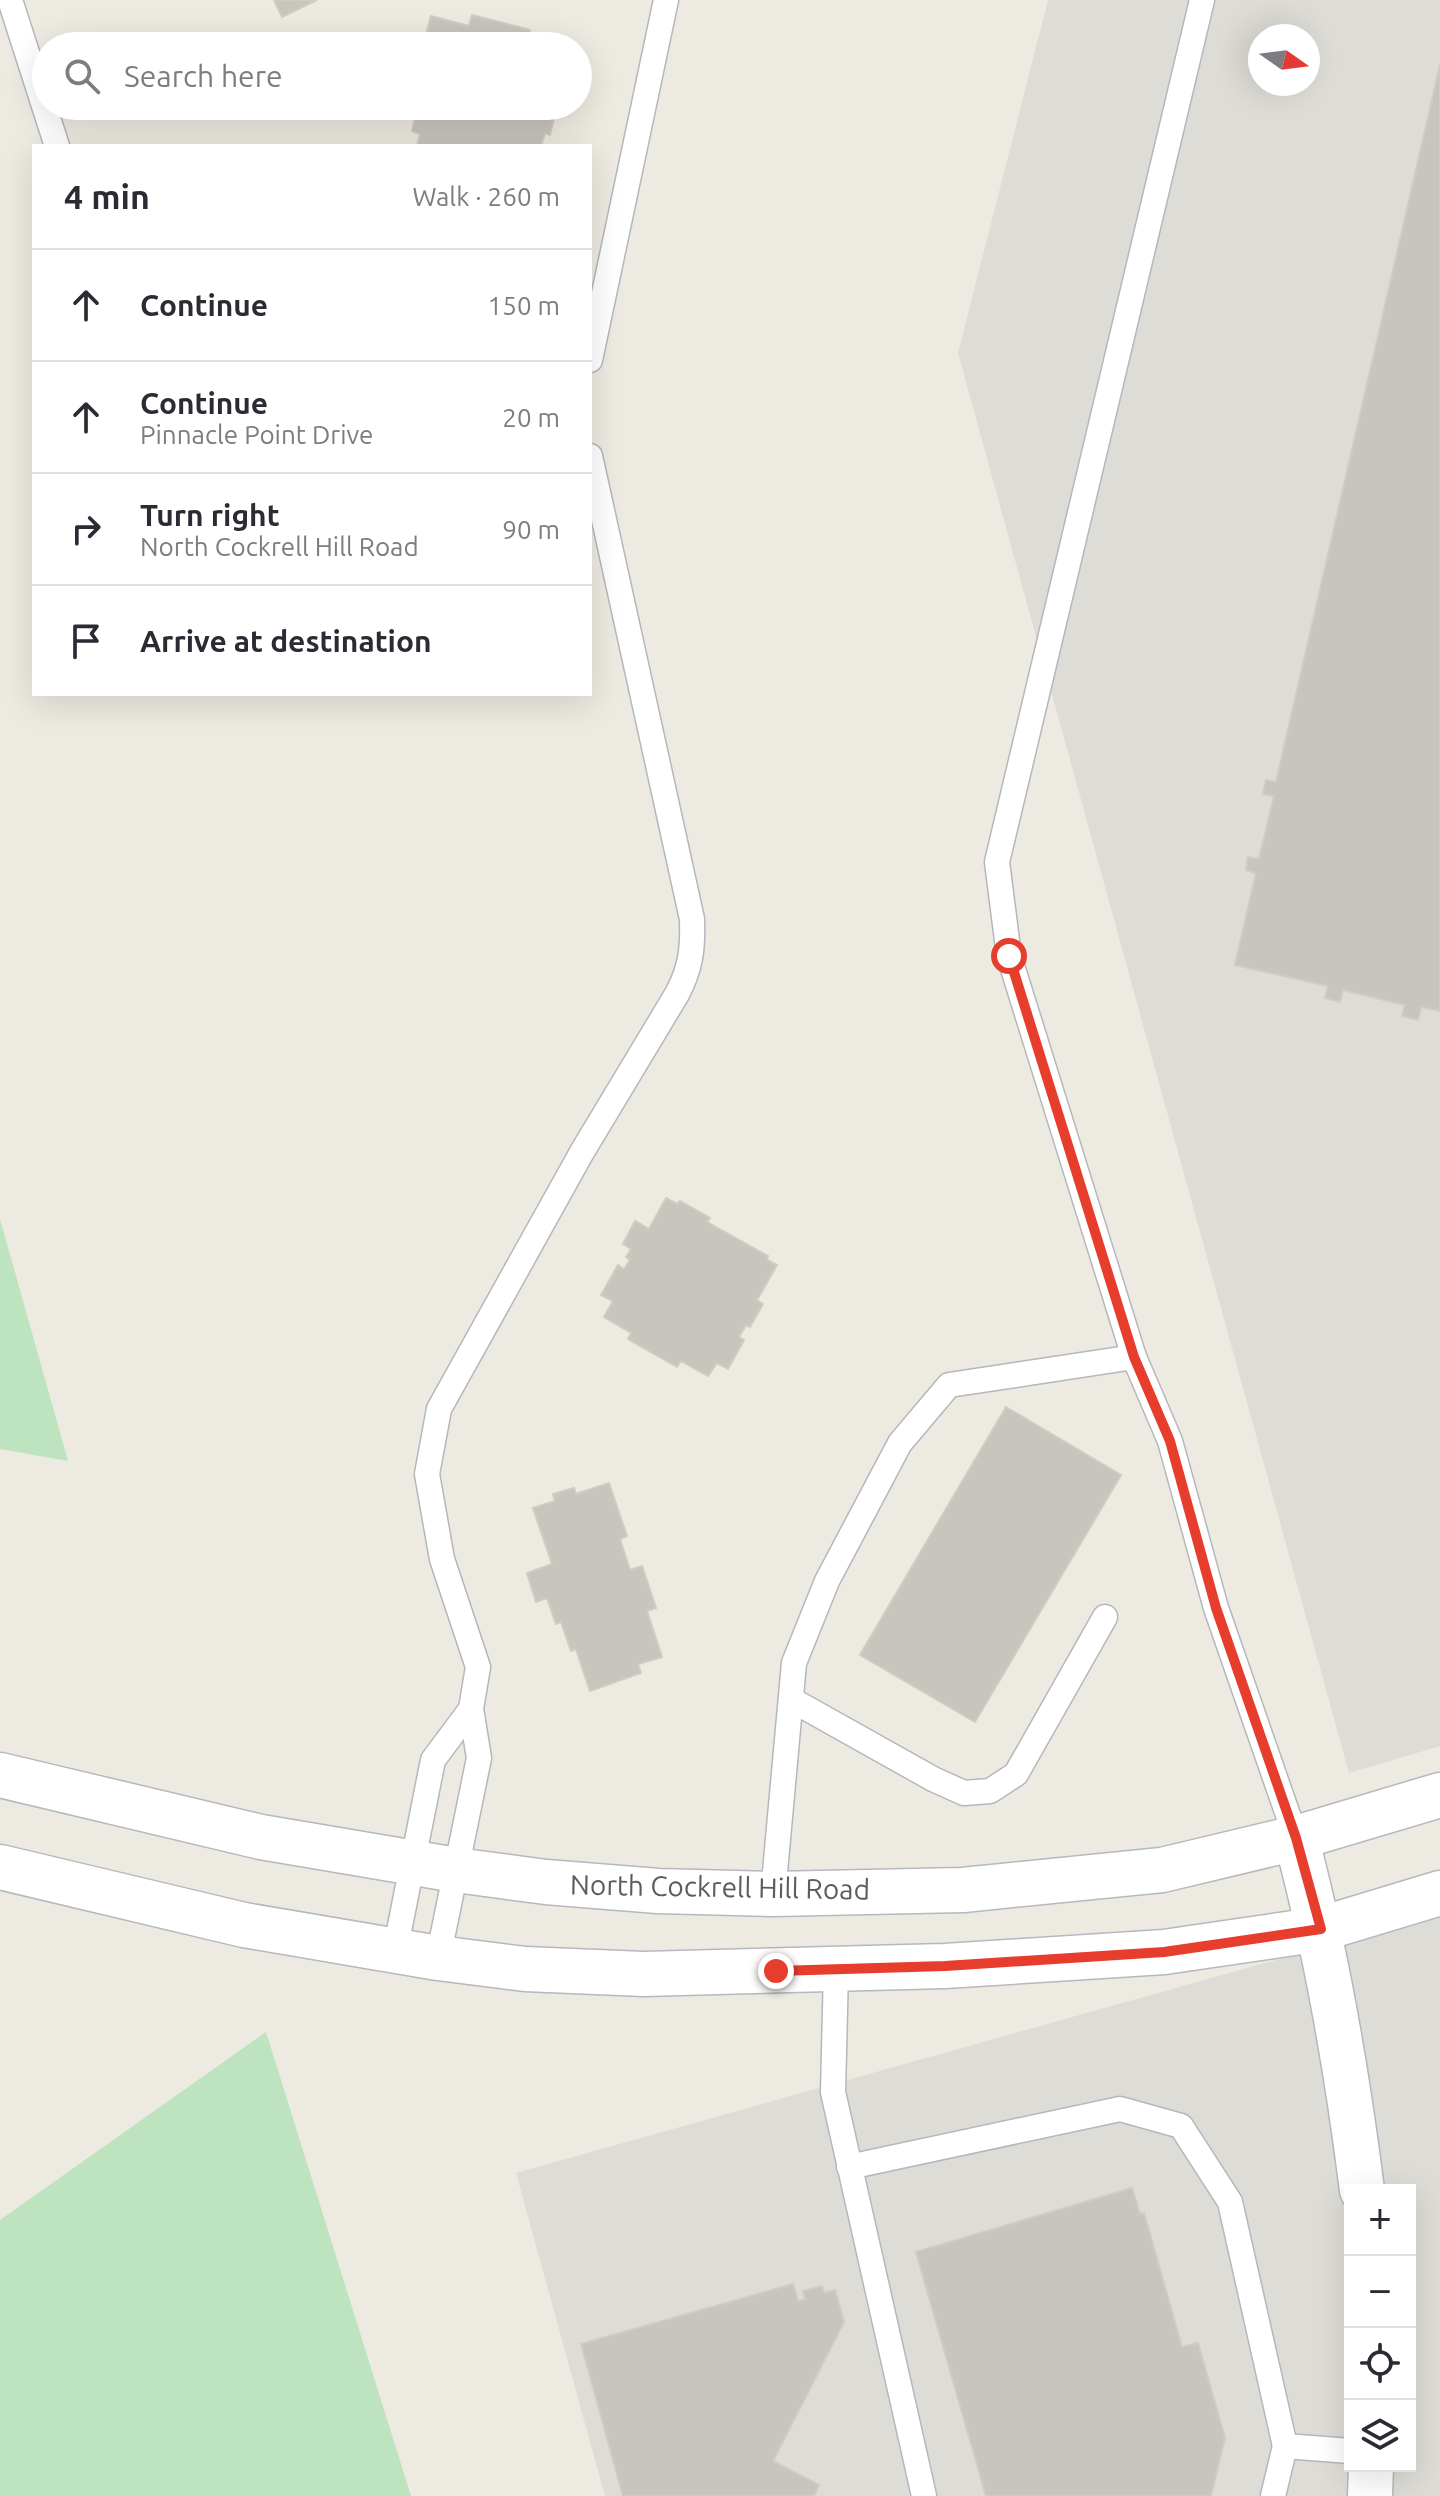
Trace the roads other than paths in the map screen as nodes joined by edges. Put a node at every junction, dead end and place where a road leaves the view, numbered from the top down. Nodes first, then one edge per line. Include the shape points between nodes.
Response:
1 (10, 0) edge
2 (666, 0) edge
3 (1202, 0) edge
4 (32, 68) edge
5 (49, 120) edge
6 (56, 144) edge
7 (592, 351) edge
8 (592, 465) edge
9 (1134, 1357) junction
10 (1105, 1617) dead end
11 (792, 1700) junction
12 (471, 1709) junction
13 (0, 1775) edge
14 (1440, 1795) edge
15 (1296, 1838) junction
16 (410, 1862) junction
17 (0, 1867) edge
18 (456, 1870) junction
19 (1440, 1893) edge
20 (773, 1894) junction
21 (1321, 1929) junction
22 (395, 1951) junction
23 (438, 1958) junction
24 (836, 1970) junction
25 (849, 2167) junction
26 (1361, 2184) edge
27 (1285, 2446) junction
28 (1344, 2451) edge
29 (1371, 2472) edge
30 (924, 2496) edge
31 (1273, 2496) edge
32 (1370, 2496) edge

1 - 4 lane
2 - 7 lane
3 - 9 lane via 997,862 1009,956
5 - 6 lane
8 - 12 lane via 692,919 693,948 677,994 439,1409 427,1474 442,1559 478,1667
9 - 11 lane via 949,1385 900,1443 827,1581 794,1663
9 - 15 lane via 1170,1441 1216,1608
10 - 11 lane via 1016,1774 990,1791 964,1793
11 - 20 lane
12 - 16 lane via 433,1760
12 - 18 lane via 479,1758
13 - 16 main road, North Cockrell Hill Road via 261,1837
14 - 15 main road, North Cockrell Hill Road
15 - 20 main road, North Cockrell Hill Road via 1162,1870 963,1890
15 - 21 main road
16 - 18 main road, North Cockrell Hill Road
16 - 22 lane
17 - 22 main road via 244,1925
18 - 20 main road, North Cockrell Hill Road via 644,1890
18 - 23 lane
19 - 21 main road
21 - 24 main road via 1164,1952
21 - 26 main road
22 - 23 main road
23 - 24 main road via 525,1969 644,1974
24 - 25 lane via 833,2092
25 - 27 lane via 1120,2109 1181,2126 1230,2202
25 - 30 lane
27 - 28 lane
27 - 31 lane
29 - 32 main road

